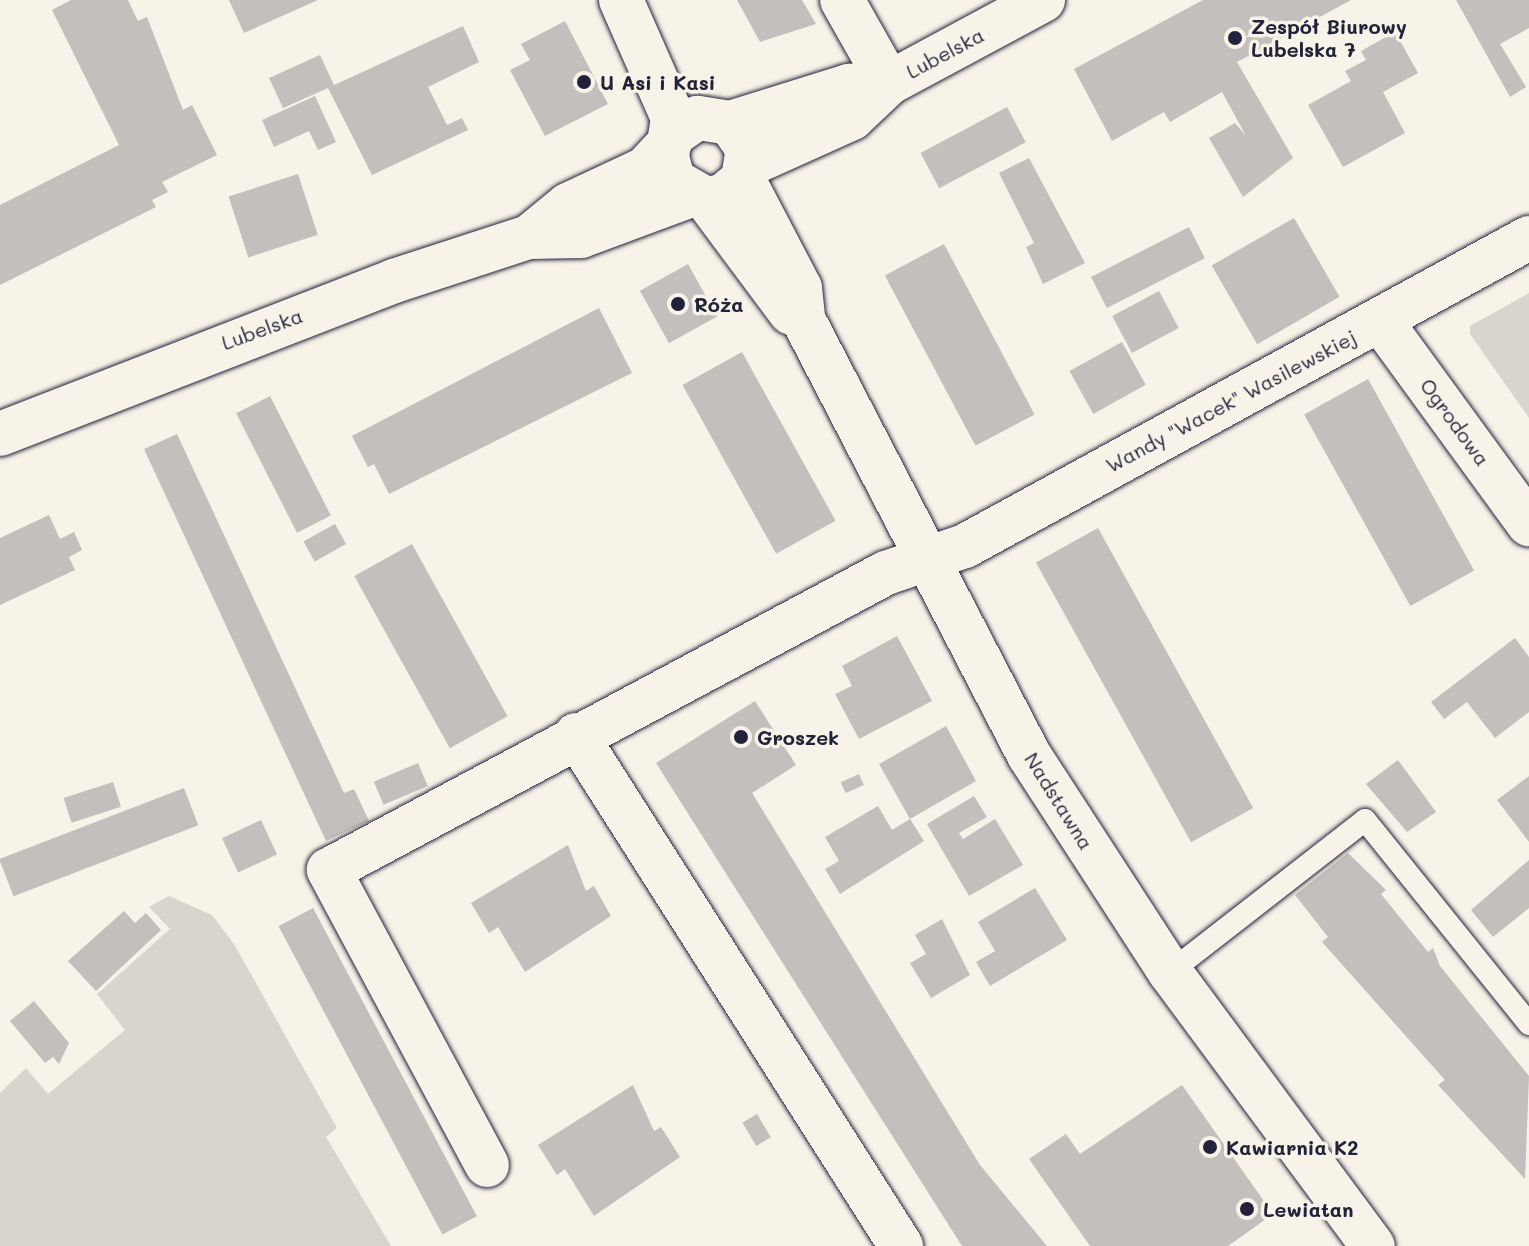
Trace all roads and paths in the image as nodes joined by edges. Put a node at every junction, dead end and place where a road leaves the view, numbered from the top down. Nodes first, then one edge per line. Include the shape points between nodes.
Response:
1 (621, 0) edge
2 (649, 0) edge
3 (842, 0) edge
4 (1043, 0) edge
5 (889, 83) junction
6 (723, 120) junction
7 (672, 138) junction
8 (722, 185) junction
9 (529, 237) junction
10 (1529, 238) edge
11 (1380, 320) junction
12 (0, 434) edge
13 (1529, 524) edge
14 (930, 559) junction
15 (576, 735) junction
16 (1170, 972) junction
17 (1529, 1024) edge
18 (487, 1165) dead end
19 (901, 1246) edge
20 (1373, 1246) edge

1 - 7 street
2 - 6 street via 695,93
3 - 5 street
4 - 5 street, Lubelska
5 - 6 street, Lubelska via 849,86
5 - 8 street, Lubelska via 862,113
6 - 7 street via 697,118
6 - 8 street via 746,141
7 - 8 street via 670,172
7 - 9 street, Lubelska via 645,169 568,205
8 - 9 street, Lubelska via 581,236
8 - 14 street, Nadstawna via 769,293 803,319
9 - 12 street, Lubelska via 188,355
10 - 11 street, Wandy "Wacek" Wasilewskiej
11 - 13 street, Ogrodowa
11 - 14 street, Wandy "Wacek" Wasilewskiej
14 - 15 street, Wandy "Wacek" Wasilewskiej via 886,573
14 - 16 street, Nadstawna via 1029,755
15 - 18 street, Wandy "Wacek" Wasilewskiej via 329,870
15 - 19 street
16 - 17 lane via 1365,820
16 - 20 street, Nadstawna

